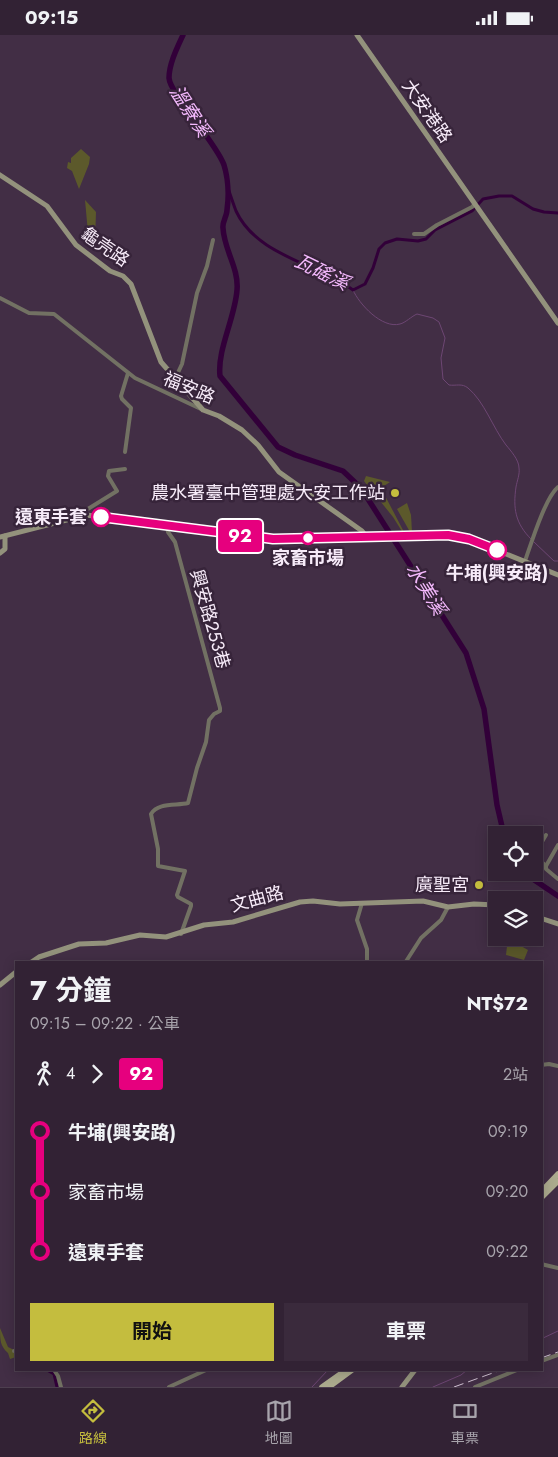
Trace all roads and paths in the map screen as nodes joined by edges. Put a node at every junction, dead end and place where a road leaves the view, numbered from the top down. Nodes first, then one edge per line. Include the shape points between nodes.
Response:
1 (358, 35) edge
2 (0, 175) edge
3 (476, 206) junction
4 (414, 234) dead end
5 (213, 240) dead end
6 (0, 298) edge
7 (558, 323) edge
8 (128, 373) junction
9 (175, 379) junction
10 (203, 410) junction
11 (125, 452) dead end
12 (125, 469) dead end
13 (558, 487) edge
14 (81, 515) junction
15 (167, 525) junction
16 (354, 525) junction
17 (3, 536) edge
18 (359, 536) junction
19 (366, 536) junction
20 (0, 553) edge
21 (525, 561) junction
22 (558, 575) edge
23 (546, 835) dead end
24 (558, 845) edge
25 (546, 866) junction
26 (558, 879) edge
27 (362, 903) junction
28 (488, 905) edge
29 (448, 907) junction
30 (543, 919) edge
31 (558, 924) edge
32 (181, 933) junction
33 (33, 961) edge
34 (367, 961) edge
35 (406, 961) edge
36 (15, 973) edge
37 (0, 985) edge
38 (543, 1065) edge
39 (558, 1066) edge
40 (558, 1174) edge
41 (558, 1181) edge
42 (543, 1190) edge
43 (543, 1196) edge
44 (543, 1264) edge
45 (558, 1268) edge
46 (558, 1355) edge
47 (543, 1360) edge
48 (55, 1371) edge
49 (204, 1371) edge
50 (345, 1371) edge
51 (351, 1371) edge
52 (413, 1371) edge
53 (515, 1371) edge
54 (61, 1387) edge
55 (169, 1387) edge
56 (322, 1387) edge
57 (329, 1387) edge
58 (402, 1387) edge
59 (475, 1387) edge

1 - 3 street, 大安港路
2 - 9 street, 龜壳路 via 47,206 76,245 110,271 127,279 158,358
3 - 4 street via 424,234
3 - 7 street, 大安港路
5 - 9 street via 197,293 182,363
6 - 8 street, 福安路 via 29,313 54,314
8 - 10 street, 福安路
8 - 11 street via 121,396 131,408
9 - 10 street, 龜壳路
10 - 16 street, 福安路 via 242,430 279,472
12 - 14 street via 109,471 108,476 117,491
13 - 21 street via 548,502
14 - 15 street
14 - 17 street
15 - 18 street via 273,539
15 - 32 street, 興安路253巷 via 175,542 220,708 210,717 206,743 188,803 170,804 154,809 152,814 158,866 185,872 177,895 192,906
16 - 18 street
16 - 19 street, 福安路
17 - 20 street via 5,549
18 - 19 street
19 - 21 street via 458,536
21 - 22 street
23 - 25 street via 534,855
24 - 25 street
25 - 26 street
27 - 29 street, 文曲路 via 423,901
27 - 32 street, 文曲路 via 300,902
27 - 34 street via 357,921 367,949
28 - 29 street, 文曲路
29 - 35 street
30 - 31 street
32 - 33 street, 文曲路 via 79,944
36 - 37 street
38 - 39 street
40 - 42 main road
41 - 43 main road
44 - 45 street
46 - 47 street
48 - 54 street
49 - 55 street
50 - 56 main road
51 - 57 main road
52 - 58 street
53 - 59 street

